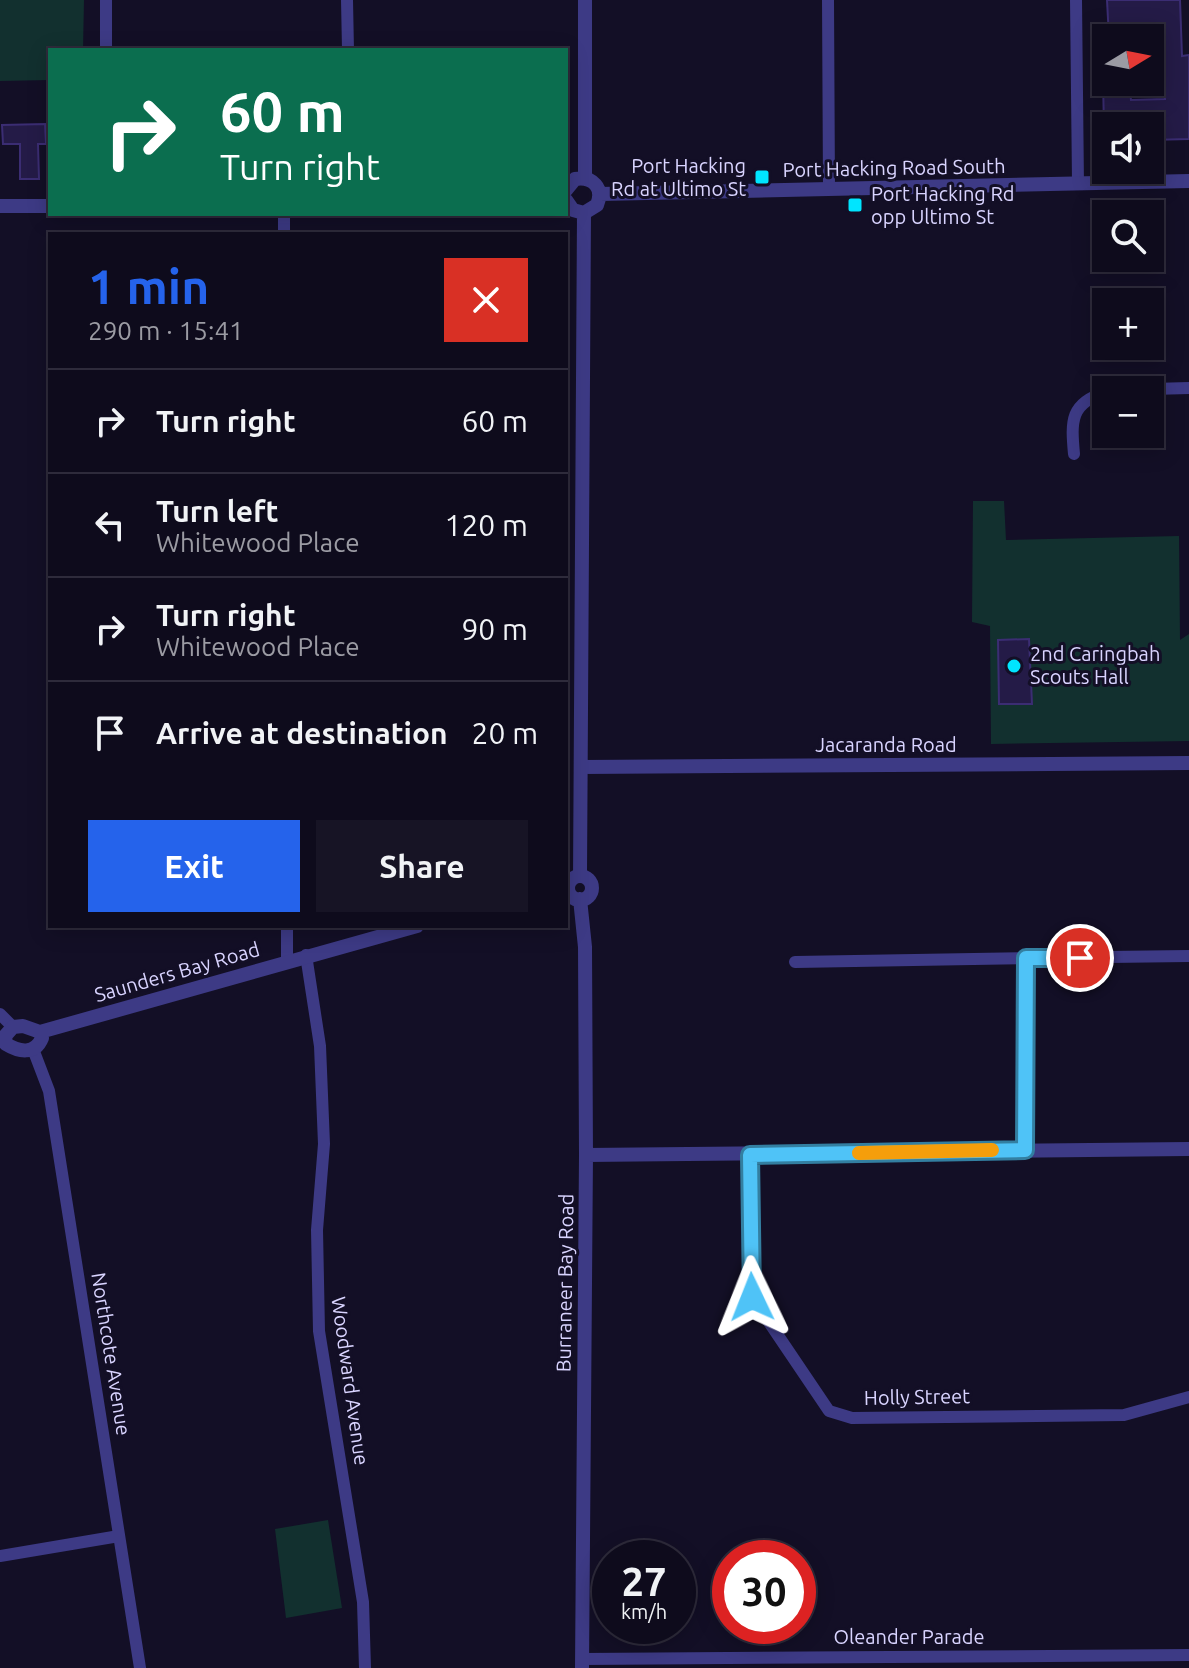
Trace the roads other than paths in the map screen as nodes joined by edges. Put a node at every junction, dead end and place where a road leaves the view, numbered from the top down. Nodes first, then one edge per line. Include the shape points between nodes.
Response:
1 (106, 0) edge
2 (347, 0) edge
3 (585, 0) edge
4 (828, 0) edge
5 (1076, 0) edge
6 (106, 48) edge
7 (348, 48) edge
8 (585, 178) junction
9 (1189, 181) edge
10 (1078, 184) junction
11 (568, 188) edge
12 (829, 189) junction
13 (600, 194) junction
14 (568, 203) edge
15 (0, 206) edge
16 (48, 206) edge
17 (584, 213) junction
18 (1189, 388) edge
19 (1164, 389) edge
20 (1092, 399) edge
21 (1074, 454) dead end
22 (1189, 763) edge
23 (582, 767) junction
24 (580, 876) junction
25 (568, 885) edge
26 (568, 889) edge
27 (580, 899) junction
28 (287, 928) edge
29 (409, 928) edge
30 (306, 955) junction
31 (1189, 956) edge
32 (1026, 958) junction
33 (287, 961) junction
34 (795, 962) dead end
35 (0, 1014) edge
36 (13, 1027) junction
37 (40, 1032) junction
38 (3, 1046) edge
39 (33, 1049) junction
40 (1189, 1149) edge
41 (1025, 1150) junction
42 (586, 1155) junction
43 (750, 1155) junction
44 (1189, 1397) edge
45 (119, 1536) junction
46 (0, 1556) edge
47 (1189, 1655) edge
48 (1058, 1662) edge
49 (582, 1663) edge
50 (140, 1668) edge
51 (365, 1668) edge

1 - 6 street
2 - 7 street
3 - 8 street
4 - 12 street
5 - 10 street
8 - 11 street via 575,179
8 - 13 street via 596,183
9 - 10 street, Port Hacking Road South
10 - 12 street, Port Hacking Road South
12 - 13 street, Port Hacking Road South
13 - 17 street via 597,205
14 - 17 street
15 - 16 street
17 - 23 street
18 - 19 street
20 - 21 street via 1071,421
22 - 23 street, Jacaranda Road
23 - 24 street
24 - 25 street
24 - 27 street via 591,885 588,896
26 - 27 street
27 - 42 street, Burraneer Bay Road
28 - 33 street
29 - 30 street, Saunders Bay Road
30 - 33 street, Saunders Bay Road
30 - 51 street, Woodward Avenue via 320,1046 324,1144 317,1230 319,1331 363,1602
31 - 32 street
32 - 34 street
32 - 41 street
33 - 37 street, Saunders Bay Road
35 - 36 street
36 - 37 street
36 - 38 street
37 - 39 street via 40,1043
38 - 39 street via 22,1052
39 - 45 street, Northcote Avenue via 49,1091
40 - 41 street
41 - 43 street
42 - 43 street
42 - 49 street, Burraneer Bay Road
43 - 44 street, Holly Street via 752,1297 822,1405 835,1415 1124,1415
45 - 46 street
45 - 50 street, Northcote Avenue
47 - 48 street, Oleander Parade
48 - 49 street, Oleander Parade

